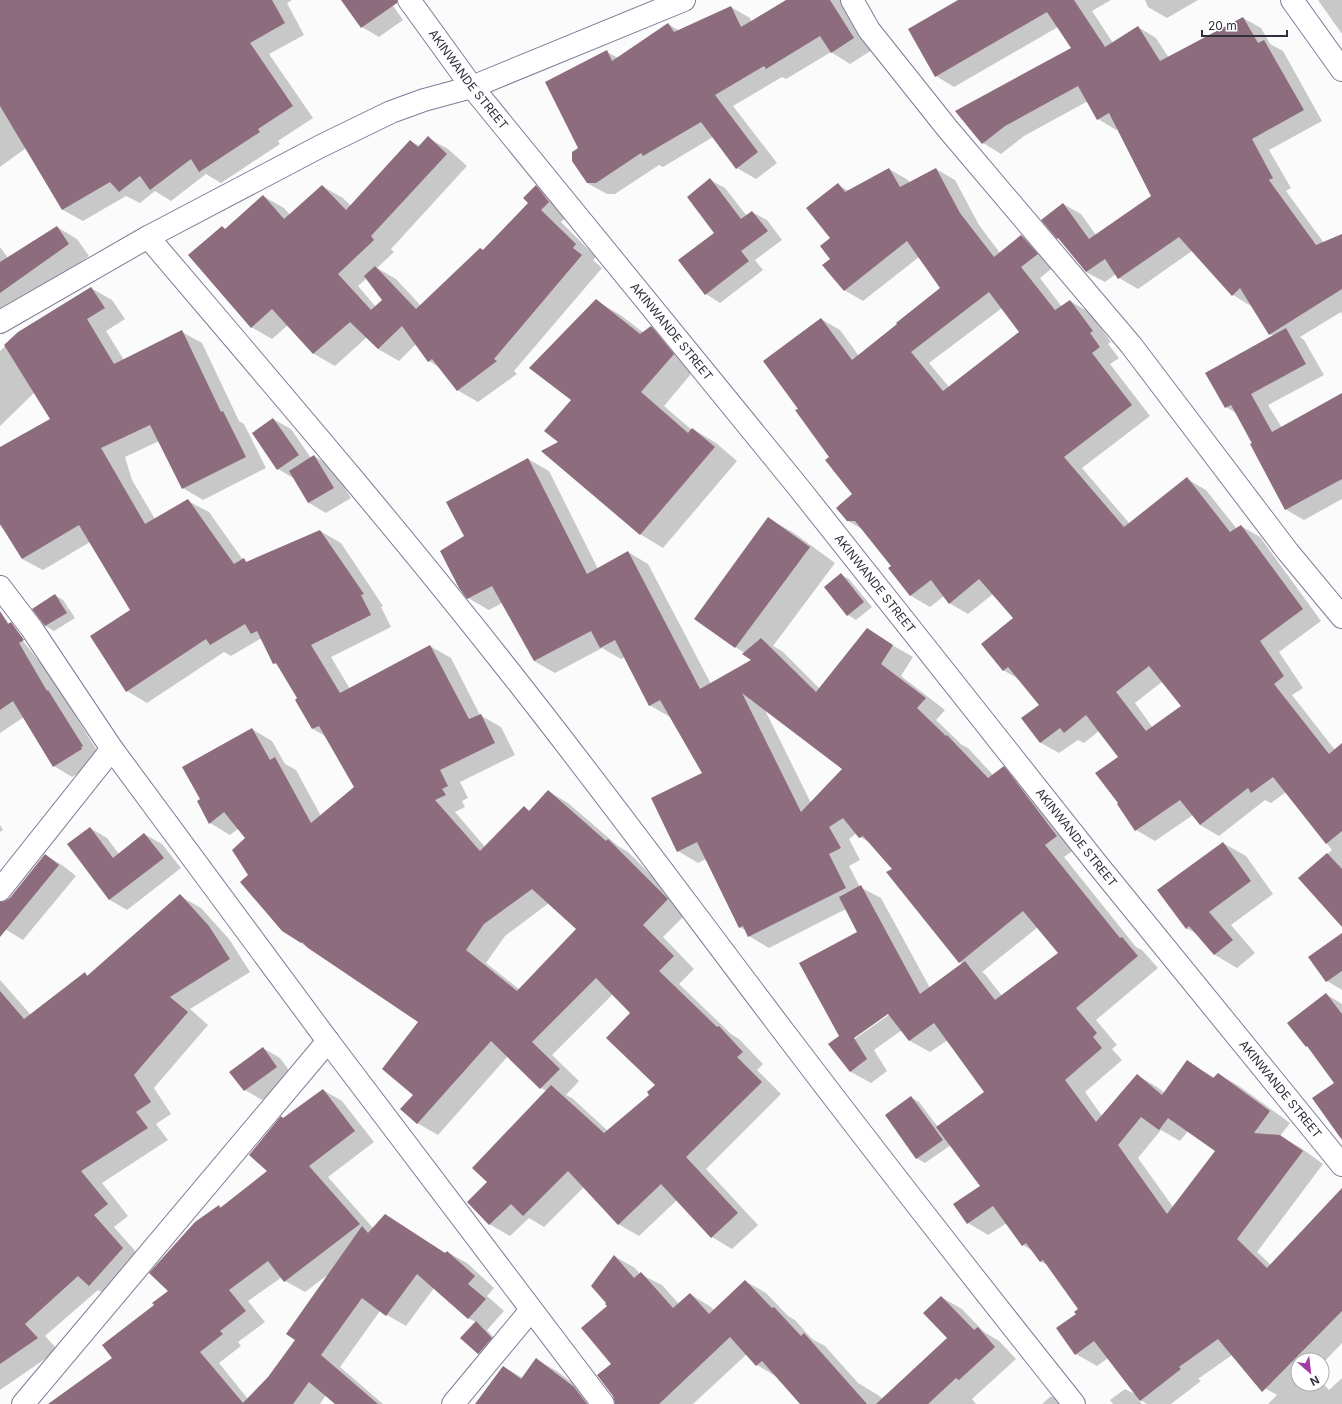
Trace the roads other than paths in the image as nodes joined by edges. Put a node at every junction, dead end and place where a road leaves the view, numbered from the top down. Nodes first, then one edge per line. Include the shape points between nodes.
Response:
1 (409, 0) edge
2 (684, 0) edge
3 (852, 0) edge
4 (1292, 0) edge
5 (1342, 70) edge
6 (472, 87) junction
7 (148, 237) junction
8 (0, 322) edge
9 (0, 587) edge
10 (1342, 617) edge
11 (112, 749) junction
12 (0, 890) edge
13 (328, 1041) junction
14 (1342, 1165) edge
15 (531, 1310) junction
16 (23, 1404) edge
17 (453, 1404) edge
18 (603, 1404) edge
19 (1074, 1404) edge

1 - 6 street, AKINWANDE STREET
2 - 6 street
3 - 10 street via 869,30 947,128 1131,345 1288,552
4 - 5 street
6 - 7 street via 391,112
6 - 14 street, AKINWANDE STREET via 794,482 1097,864
7 - 8 street
7 - 19 street via 362,489 498,657 972,1276
9 - 11 street via 32,629
11 - 12 street
11 - 13 street
13 - 15 street
13 - 16 street
15 - 17 street
15 - 18 street

